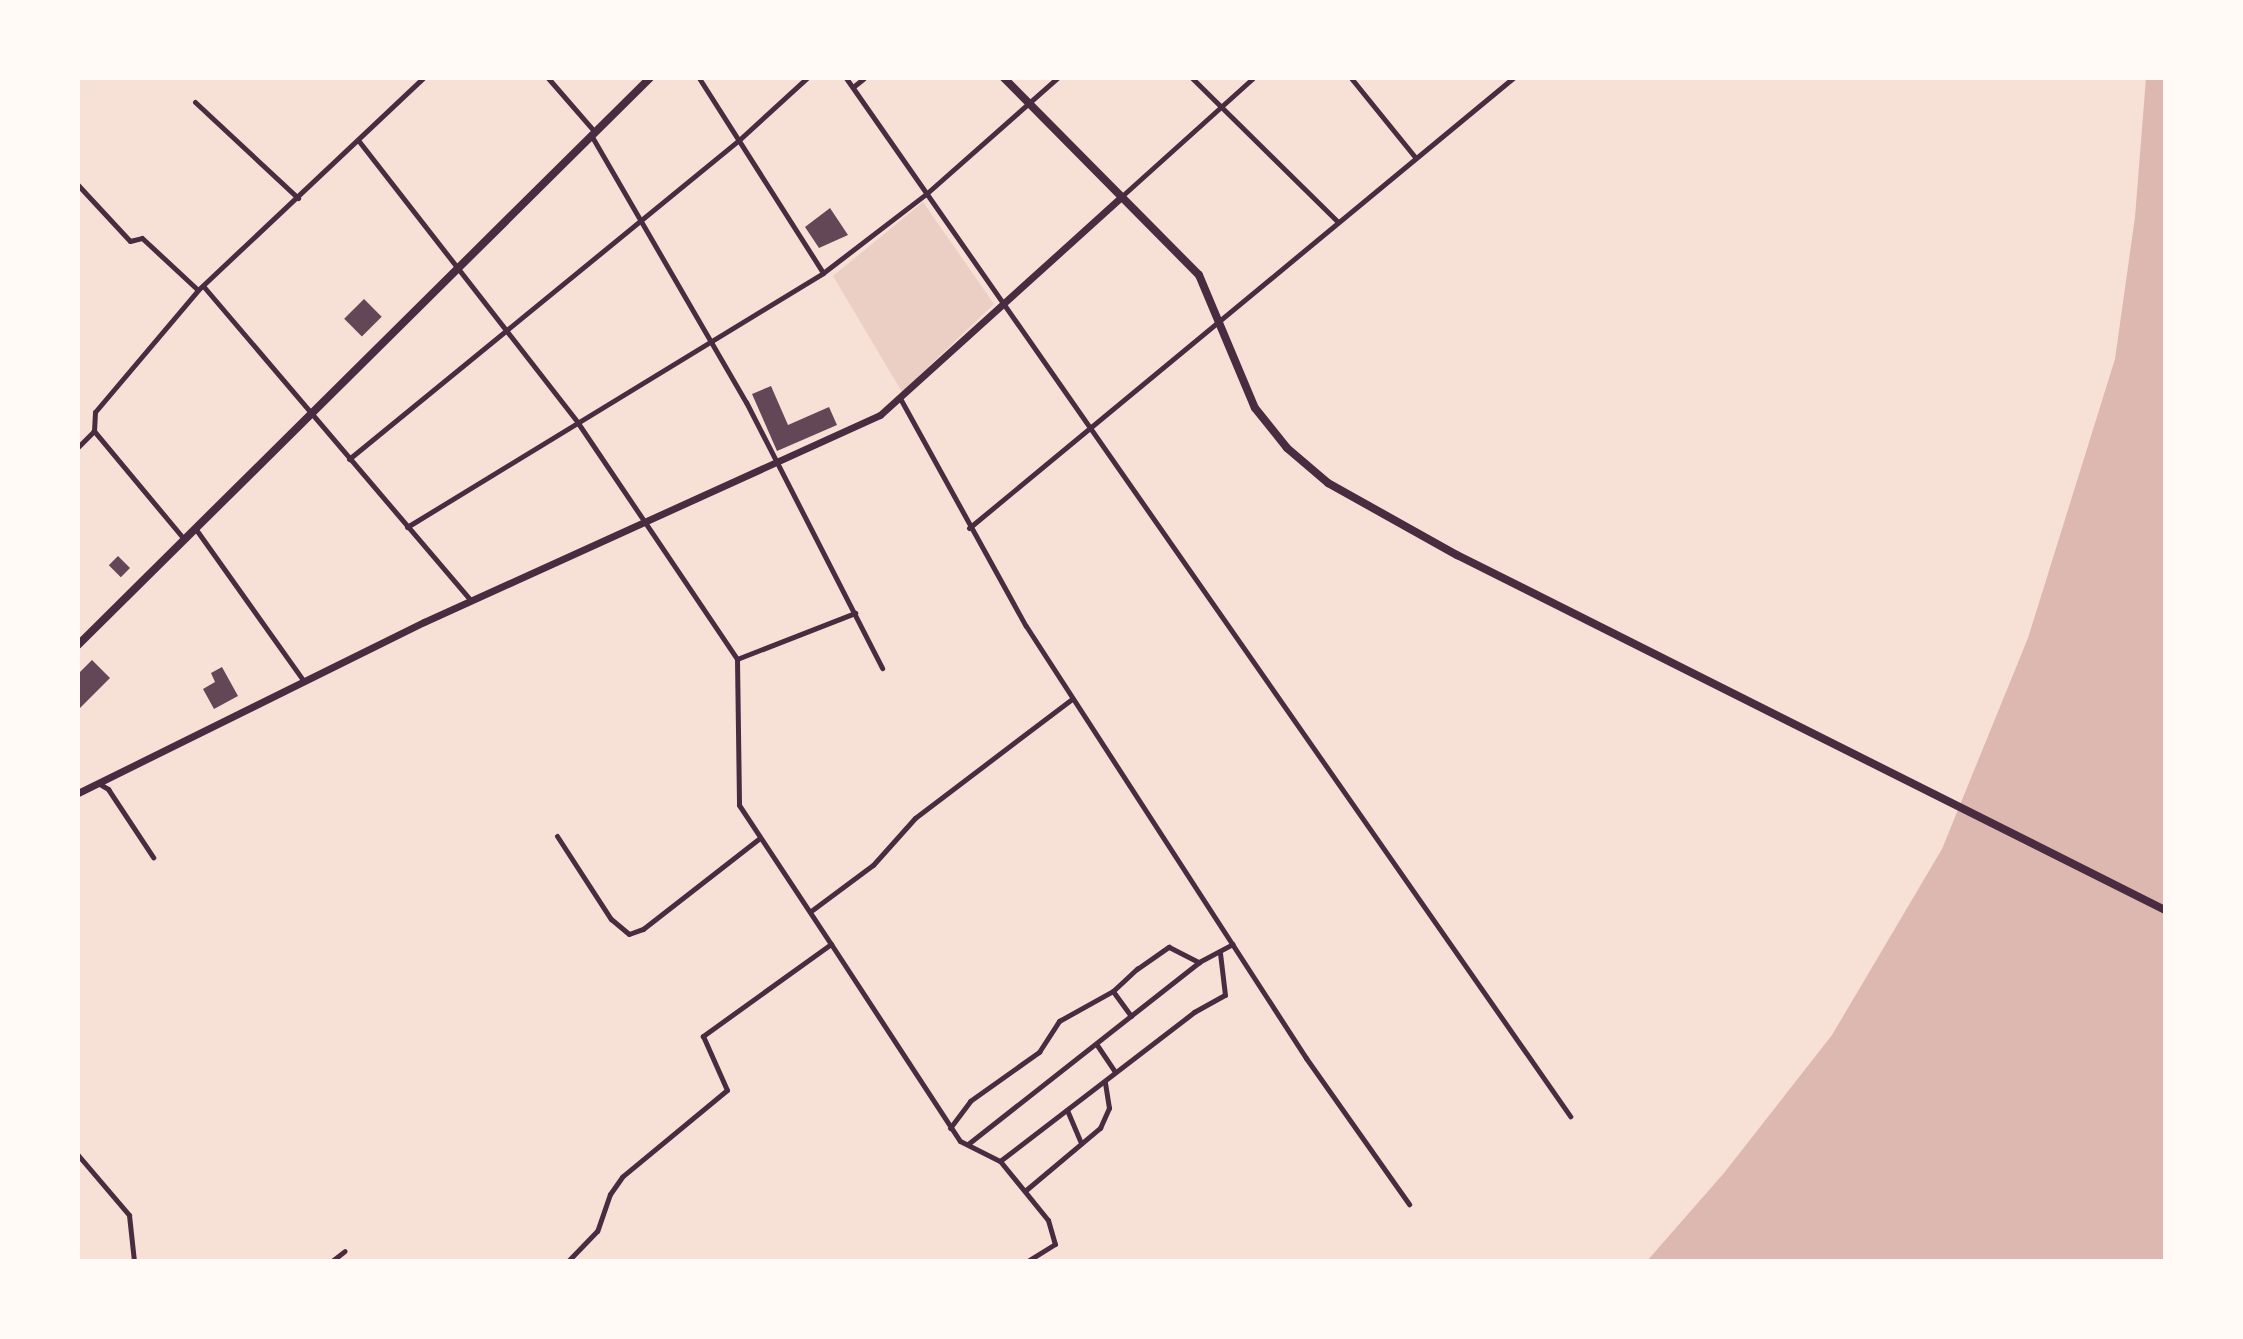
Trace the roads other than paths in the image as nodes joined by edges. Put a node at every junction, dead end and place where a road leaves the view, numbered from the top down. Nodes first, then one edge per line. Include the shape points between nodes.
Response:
1 (423, 78) edge
2 (548, 78) edge
3 (650, 78) edge
4 (699, 78) edge
5 (807, 78) edge
6 (846, 78) edge
7 (864, 78) edge
8 (1004, 78) edge
9 (1057, 78) edge
10 (1192, 78) edge
11 (1253, 78) edge
12 (1351, 78) edge
13 (1513, 78) edge
14 (853, 87) junction
15 (195, 102) dead end
16 (1030, 104) junction
17 (1220, 107) junction
18 (592, 133) junction
19 (358, 140) junction
20 (739, 140) junction
21 (1415, 157) junction
22 (78, 185) edge
23 (926, 194) junction
24 (1122, 196) junction
25 (298, 198) junction
26 (1337, 221) junction
27 (641, 222) junction
28 (460, 269) junction
29 (823, 273) junction
30 (201, 288) junction
31 (1003, 301) junction
32 (1219, 319) junction
33 (506, 326) junction
34 (710, 341) junction
35 (901, 400) junction
36 (311, 413) junction
37 (578, 423) junction
38 (94, 431) junction
39 (1091, 431) junction
40 (78, 447) edge
41 (349, 459) junction
42 (775, 462) junction
43 (646, 523) junction
44 (407, 527) junction
45 (195, 528) junction
46 (969, 528) junction
47 (184, 539) junction
48 (470, 600) junction
49 (855, 613) junction
50 (78, 645) edge
51 (737, 659) junction
52 (882, 668) dead end
53 (303, 680) junction
54 (1072, 699) junction
55 (98, 783) junction
56 (78, 793) edge
57 (557, 836) dead end
58 (760, 838) junction
59 (153, 857) dead end
60 (2165, 910) edge
61 (811, 911) junction
62 (831, 944) junction
63 (1233, 944) junction
64 (1220, 953) junction
65 (1199, 962) junction
66 (1113, 991) junction
67 (1131, 1016) junction
68 (1097, 1045) junction
69 (1115, 1072) junction
70 (1105, 1082) junction
71 (1067, 1110) junction
72 (1570, 1116) dead end
73 (950, 1128) junction
74 (1081, 1143) junction
75 (968, 1144) junction
76 (78, 1155) edge
77 (1000, 1161) junction
78 (1026, 1190) junction
79 (1409, 1204) dead end
80 (345, 1251) dead end
81 (134, 1261) edge
82 (332, 1261) edge
83 (568, 1261) edge
84 (1028, 1261) edge

1 - 19 street
2 - 18 street
3 - 18 main road
4 - 20 street
5 - 20 street
6 - 14 street
7 - 14 street
8 - 16 main road
9 - 16 street
10 - 17 street
11 - 17 street
12 - 21 street
13 - 21 street
14 - 23 street
15 - 25 street
16 - 23 street
16 - 24 main road
17 - 24 street
17 - 26 street
18 - 27 street
18 - 28 main road
19 - 25 street
19 - 28 street
20 - 27 street
20 - 29 street
21 - 26 street
22 - 30 street via 130,241 142,238
23 - 29 street
23 - 31 street
24 - 31 street
24 - 32 main road via 1199,275
25 - 30 street
26 - 32 street
27 - 33 street
27 - 34 street
28 - 33 street
28 - 36 main road
29 - 34 street
30 - 36 street
30 - 38 street via 95,412
31 - 35 street
31 - 39 street
32 - 39 street
32 - 60 main road via 1255,408 1287,448 1328,483 1457,555
33 - 37 street
33 - 41 street
34 - 37 street
34 - 42 street
35 - 42 street via 864,424
35 - 46 street
36 - 41 street
36 - 45 main road
37 - 43 street
37 - 44 street
38 - 40 street
38 - 47 street
39 - 46 street
39 - 72 street
41 - 44 street
42 - 43 street
42 - 49 street
43 - 48 street
43 - 51 street
44 - 48 street
45 - 47 main road
45 - 53 street
46 - 54 street
47 - 50 main road
48 - 53 street
49 - 51 street
49 - 52 street
51 - 58 street via 739,805
53 - 55 street
54 - 61 street via 915,818 873,865
54 - 63 street
55 - 56 street
55 - 59 street via 108,789
57 - 58 street via 611,919 629,934 643,929
58 - 61 street
61 - 62 street
62 - 73 street
62 - 83 street via 703,1036 727,1090 622,1177 597,1231
63 - 64 street
63 - 79 street
64 - 65 street
64 - 69 street via 1225,995
65 - 66 street via 1169,947
65 - 67 street
66 - 67 street
66 - 73 street via 1059,1021 1039,1052 970,1101
67 - 68 street
68 - 69 street
68 - 75 street
69 - 70 street
70 - 71 street
70 - 74 street via 1106,1119
71 - 74 street
71 - 77 street
73 - 75 street
74 - 78 street
75 - 77 street
76 - 81 street via 129,1215
77 - 78 street
78 - 84 street via 1057,1238
80 - 82 street

